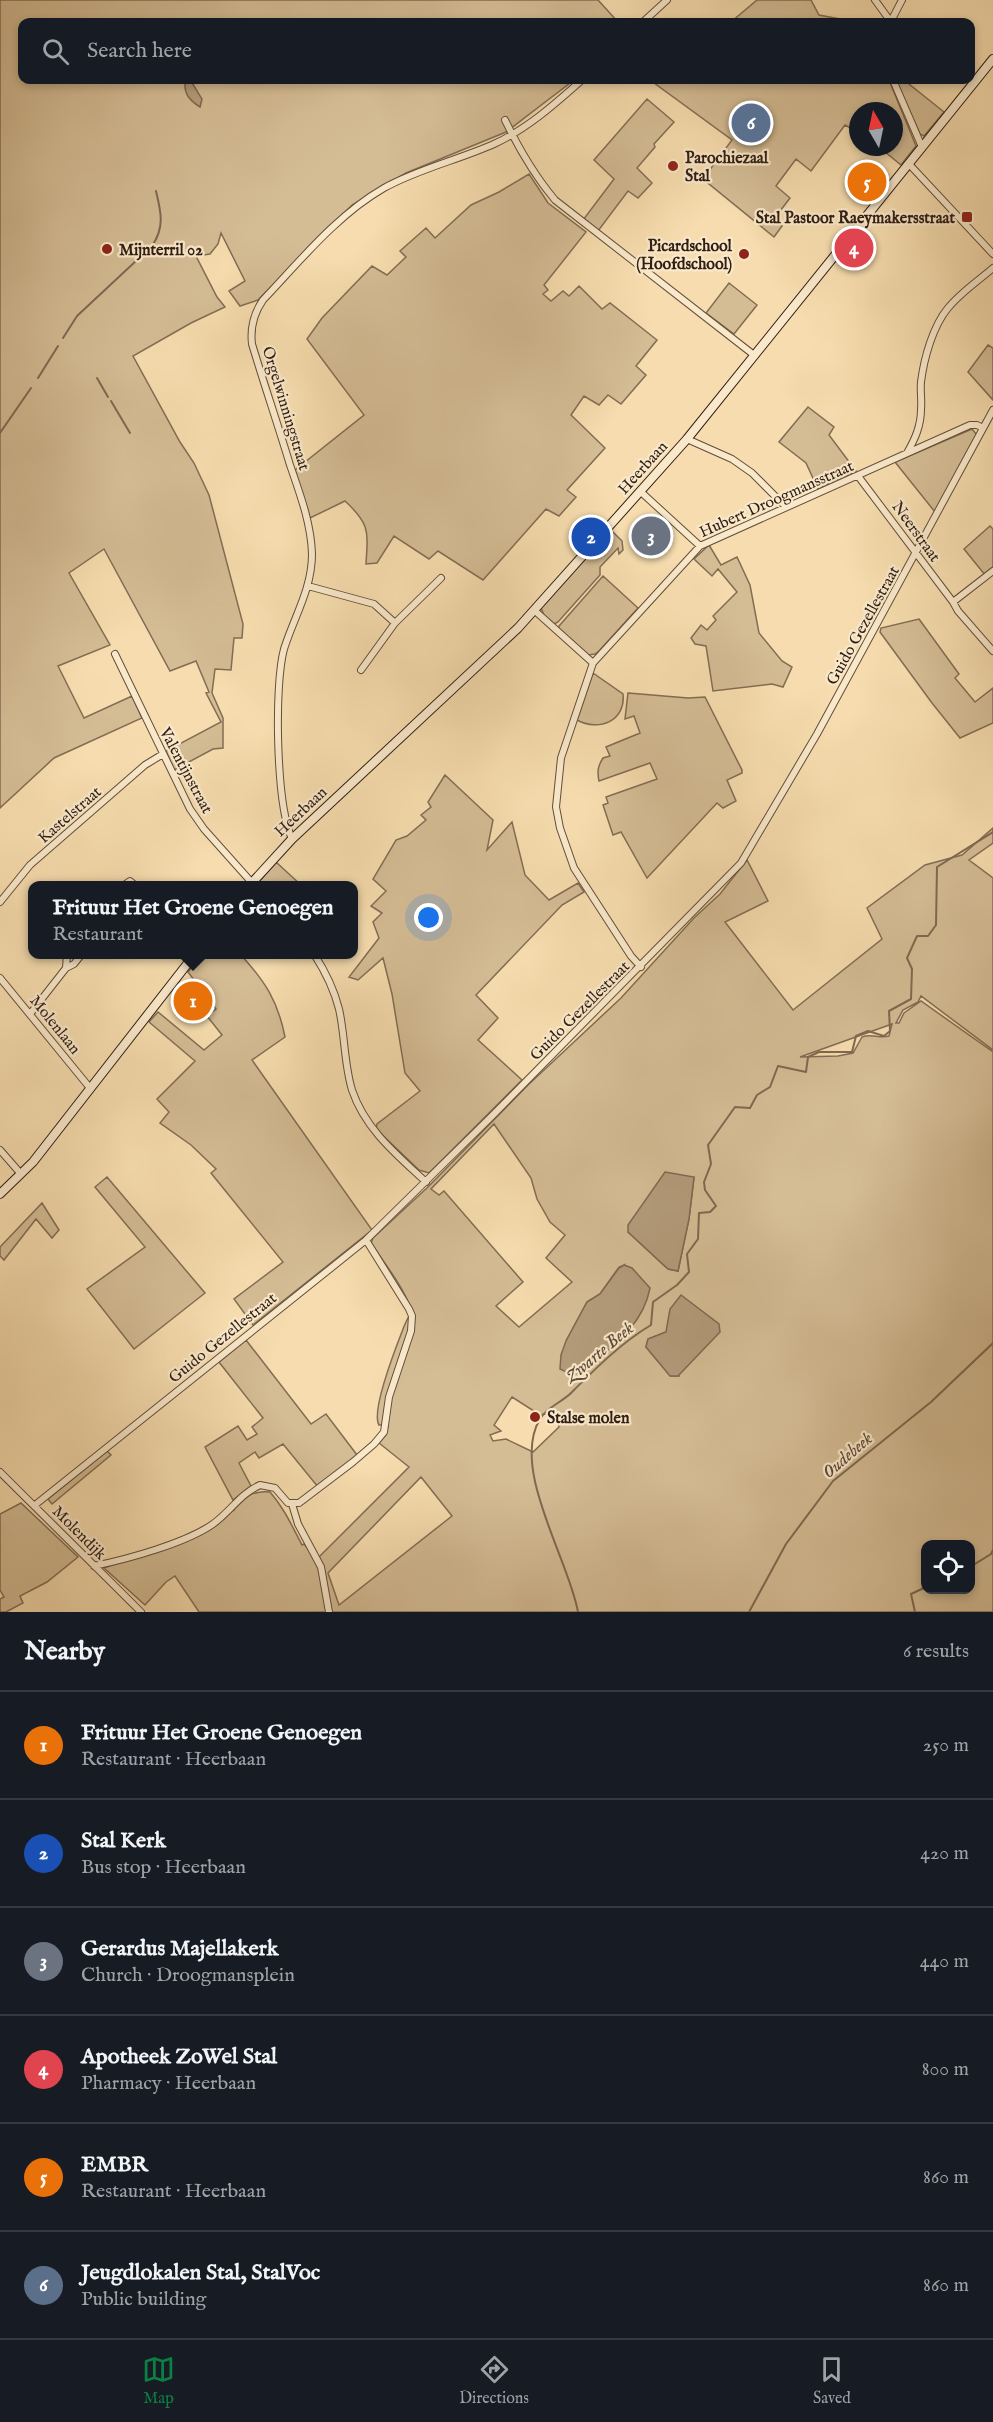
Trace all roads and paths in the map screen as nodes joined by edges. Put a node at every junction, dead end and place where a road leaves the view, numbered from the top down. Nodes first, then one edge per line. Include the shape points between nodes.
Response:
1 (667, 0) edge
2 (874, 0) edge
3 (902, 0) edge
4 (647, 18) edge
5 (887, 18) edge
6 (893, 18) edge
7 (993, 59) edge
8 (975, 81) edge
9 (577, 84) edge
10 (894, 84) edge
11 (973, 84) edge
12 (505, 120) dead end
13 (512, 135) junction
14 (922, 147) junction
15 (909, 164) junction
16 (993, 254) edge
17 (993, 268) edge
18 (754, 355) junction
19 (993, 410) edge
20 (983, 428) junction
21 (687, 439) junction
22 (907, 453) junction
23 (858, 476) junction
24 (641, 492) junction
25 (786, 507) junction
26 (700, 546) junction
27 (916, 552) junction
28 (993, 571) edge
29 (441, 578) dead end
30 (308, 586) junction
31 (953, 602) junction
32 (534, 610) junction
33 (395, 623) junction
34 (993, 651) edge
35 (115, 654) dead end
36 (593, 663) junction
37 (361, 670) dead end
38 (162, 754) junction
39 (292, 839) junction
40 (249, 881) edge
41 (255, 881) edge
42 (0, 902) edge
43 (67, 959) edge
44 (78, 959) edge
45 (191, 959) edge
46 (317, 959) edge
47 (641, 967) junction
48 (66, 968) junction
49 (0, 978) edge
50 (30, 1014) junction
51 (90, 1088) junction
52 (0, 1150) edge
53 (21, 1174) junction
54 (426, 1182) junction
55 (0, 1194) edge
56 (366, 1240) junction
57 (0, 1472) edge
58 (292, 1504) junction
59 (35, 1505) junction
60 (94, 1566) junction
61 (141, 1612) edge
62 (329, 1612) edge

1 - 4 street
2 - 5 street
3 - 6 street
7 - 8 street, Heerbaan
9 - 13 street, Orgelwinningstraat
10 - 14 street
11 - 14 street, Heerbaan
12 - 13 street
13 - 18 street via 538,180 555,200
13 - 30 street, Orgelwinningstraat via 410,175 370,197 330,231 257,310 252,344 309,530 312,561
14 - 15 street, Heerbaan
15 - 16 street
15 - 18 street, Heerbaan
17 - 22 street via 965,291 940,320 923,366 922,411 916,438
18 - 21 street, Heerbaan
19 - 20 street, Guido Gezellestraat
20 - 22 street, Hubert Droogmansstraat via 970,425
20 - 27 street, Guido Gezellestraat
21 - 24 street, Heerbaan
21 - 25 street via 752,472
22 - 23 street, Hubert Droogmansstraat
23 - 25 street, Hubert Droogmansstraat
23 - 27 street, Neerstraat
24 - 26 street
24 - 32 street, Heerbaan
25 - 26 street, Hubert Droogmansstraat
26 - 36 street, Hubert Droogmansstraat
27 - 31 street, Neerstraat
27 - 47 street, Guido Gezellestraat via 741,863
28 - 31 street
29 - 33 street
30 - 33 street via 374,604
30 - 39 street, Orgelwinningstraat via 285,649 279,683 280,777 286,825
31 - 34 street, Neerstraat
32 - 36 street
32 - 39 street, Heerbaan
33 - 37 street
35 - 38 street, Valentijnstraat
36 - 47 street, Hubert Droogmansstraat via 561,758 556,807 574,868
38 - 40 street, Valentijnstraat via 197,819
38 - 42 street, Kastelstraat via 30,865
39 - 41 street, Heerbaan
43 - 48 street
44 - 48 street
45 - 51 street
46 - 54 street via 336,1000 350,1081 361,1110 376,1133
47 - 54 street, Guido Gezellestraat
48 - 50 street
49 - 50 street, Molenlaan
50 - 51 street, Molenlaan
51 - 53 street
52 - 53 street
53 - 55 street
54 - 56 street, Guido Gezellestraat
56 - 58 street via 412,1316 410,1336 389,1397 384,1432 353,1461 299,1503
56 - 59 street, Guido Gezellestraat
57 - 59 street, Molendijk
58 - 60 street via 275,1488 260,1485 211,1526 135,1556
58 - 62 street via 321,1567
59 - 60 street, Molendijk
60 - 61 street, Molendijk

